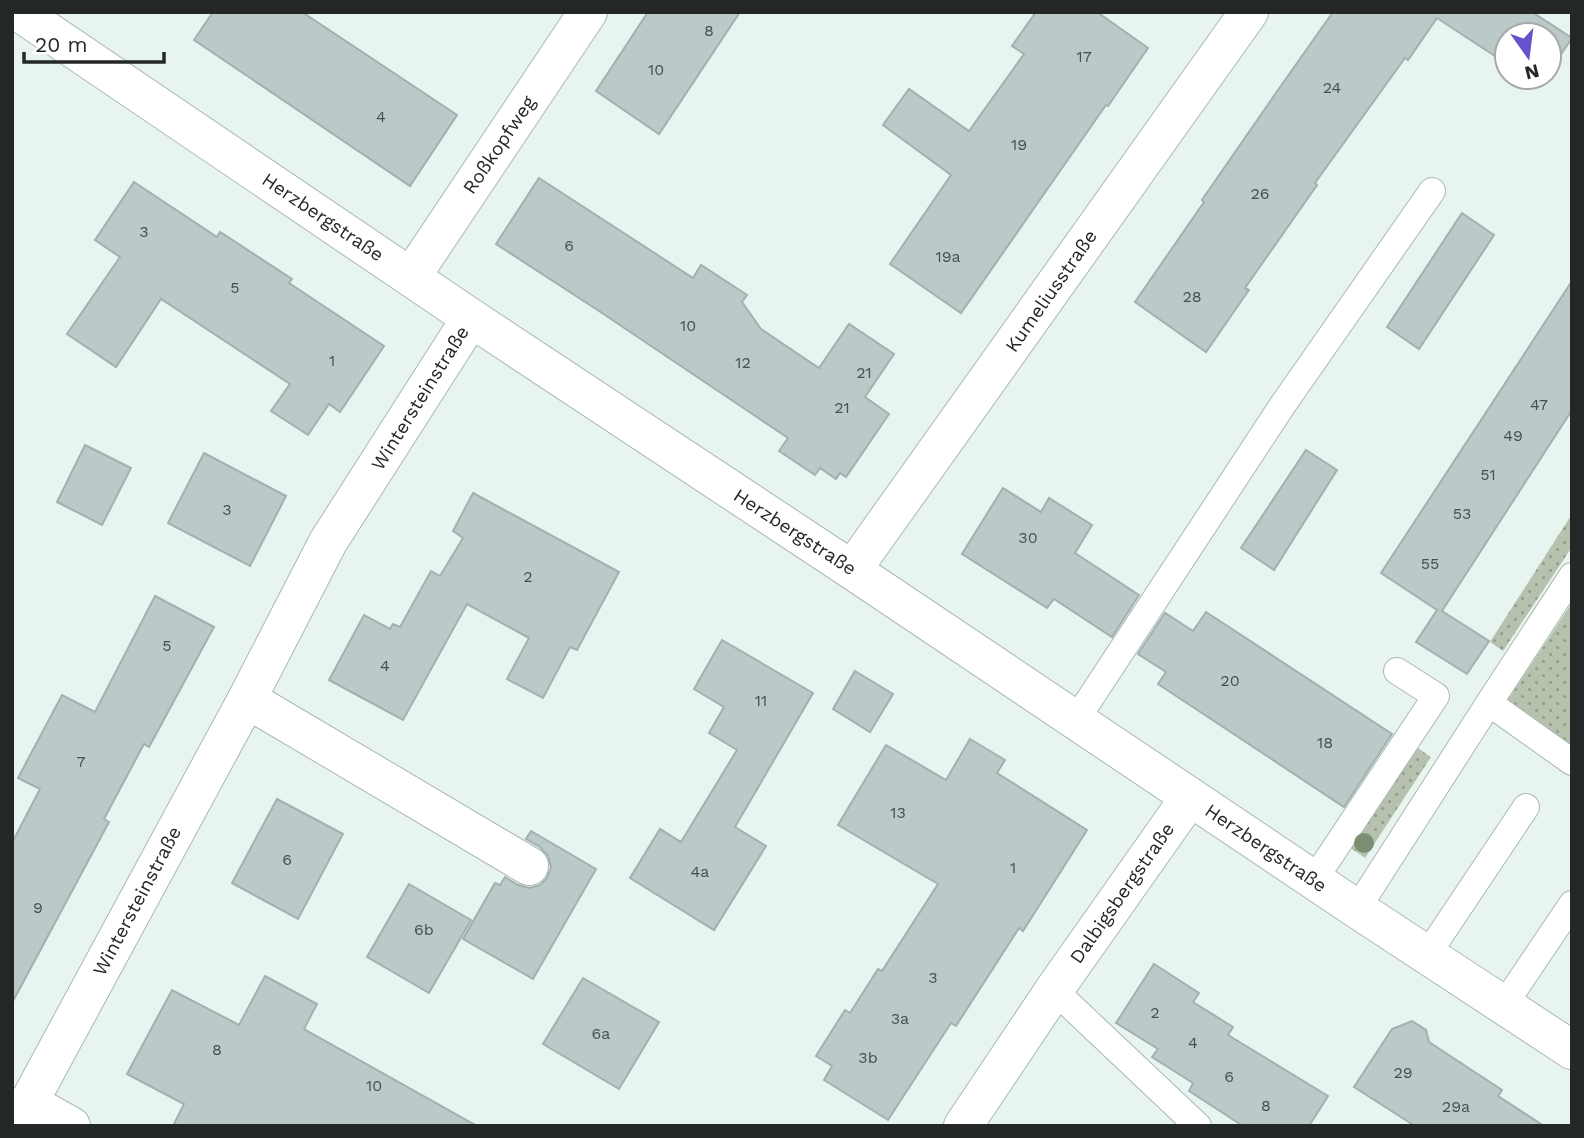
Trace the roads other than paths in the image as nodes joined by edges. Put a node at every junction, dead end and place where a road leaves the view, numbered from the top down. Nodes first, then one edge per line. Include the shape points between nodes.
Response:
1 (19, 12) edge
2 (588, 12) edge
3 (1249, 12) edge
4 (1432, 191) dead end
5 (411, 277) junction
6 (471, 318) junction
7 (852, 570) junction
8 (1572, 576) edge
9 (1397, 671) dead end
10 (247, 699) junction
11 (1489, 703) junction
12 (1076, 720) junction
13 (1572, 762) edge
14 (1190, 797) junction
15 (1526, 807) dead end
16 (530, 866) dead end
17 (1314, 880) junction
18 (1572, 904) edge
19 (1357, 909) junction
20 (1427, 955) junction
21 (1054, 990) junction
22 (1504, 1005) junction
23 (1572, 1050) edge
24 (22, 1114) edge
25 (71, 1126) edge
26 (963, 1126) edge
27 (1198, 1126) edge

1 - 5 street, Herzbergstraße
2 - 5 street, Roßkopfweg
3 - 7 street, Kumeliusstraße
4 - 12 lane via 1282,406
5 - 6 street, Herzbergstraße
6 - 7 street, Herzbergstraße
6 - 10 street, Wintersteinstraße via 328,542
7 - 12 street, Herzbergstraße
8 - 11 lane
9 - 17 lane via 1436,695
10 - 16 street
10 - 24 street, Wintersteinstraße
11 - 13 lane
11 - 19 lane
12 - 14 street, Herzbergstraße
14 - 17 street, Herzbergstraße
14 - 21 street, Dalbigsbergstraße
15 - 20 lane
17 - 19 street, Herzbergstraße
18 - 22 lane
19 - 20 street, Herzbergstraße
20 - 22 street, Herzbergstraße
21 - 26 street, Dalbigsbergstraße
21 - 27 lane
22 - 23 street, Herzbergstraße
24 - 25 street, Wintersteinstraße

